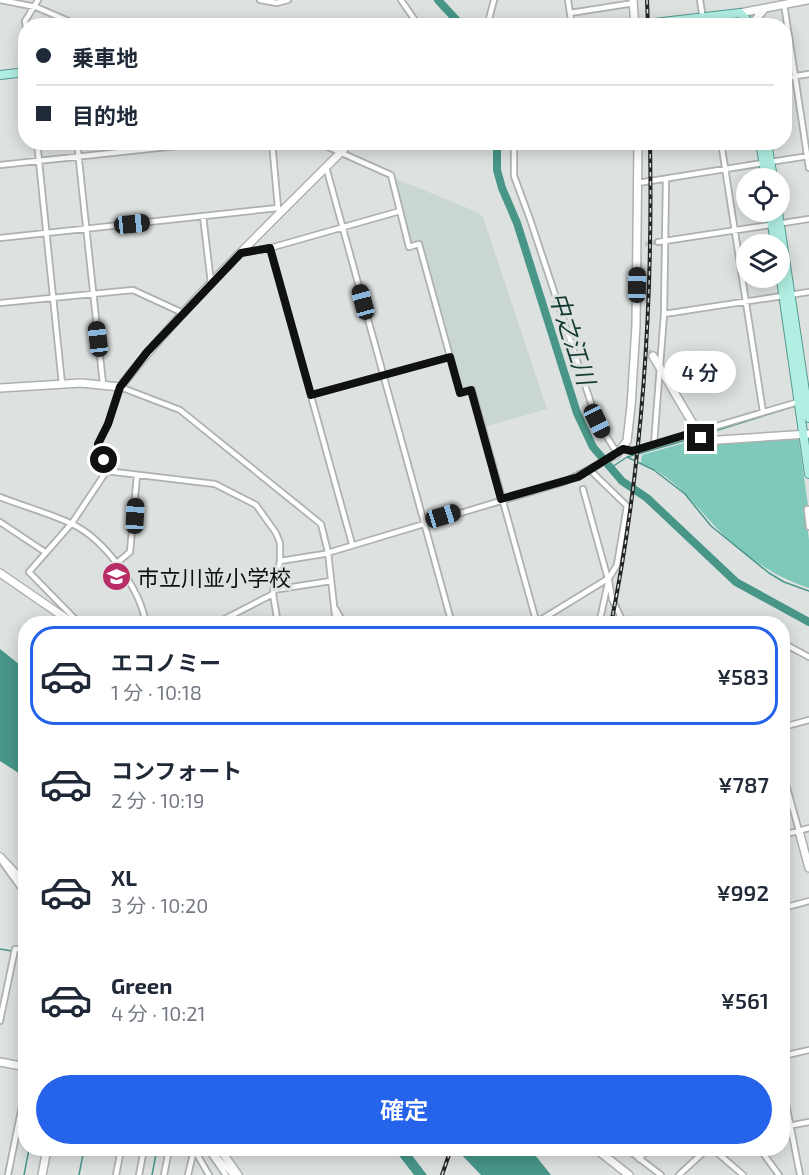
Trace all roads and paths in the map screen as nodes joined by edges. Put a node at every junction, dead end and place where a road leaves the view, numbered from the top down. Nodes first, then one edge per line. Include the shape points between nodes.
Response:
1 (0, 0) edge
2 (38, 0) edge
3 (260, 0) edge
4 (288, 0) edge
5 (401, 0) edge
6 (494, 0) edge
7 (568, 0) edge
8 (700, 0) edge
9 (807, 0) edge
10 (633, 2) edge
11 (772, 3) edge
12 (784, 4) junction
13 (34, 9) junction
14 (764, 9) junction
15 (570, 13) junction
16 (740, 13) junction
17 (28, 18) edge
18 (58, 18) edge
19 (413, 18) edge
20 (489, 18) edge
21 (571, 18) edge
22 (634, 18) edge
23 (702, 18) edge
24 (719, 18) edge
25 (741, 18) edge
26 (745, 18) edge
27 (757, 18) edge
28 (786, 18) edge
29 (792, 56) edge
30 (18, 73) edge
31 (809, 74) edge
32 (0, 75) edge
33 (795, 76) junction
34 (792, 77) edge
35 (38, 150) edge
36 (78, 150) edge
37 (142, 150) edge
38 (273, 150) edge
39 (336, 150) edge
40 (514, 150) edge
41 (638, 150) edge
42 (723, 150) edge
43 (763, 150) edge
44 (767, 150) edge
45 (341, 152) junction
46 (808, 156) edge
47 (79, 157) junction
48 (39, 161) junction
49 (767, 162) junction
50 (0, 165) edge
51 (326, 167) junction
52 (767, 168) edge
53 (769, 168) edge
54 (809, 168) edge
55 (726, 169) junction
56 (666, 179) junction
57 (638, 183) junction
58 (280, 210) junction
59 (400, 211) junction
60 (202, 216) junction
61 (809, 219) edge
62 (776, 224) junction
63 (343, 227) junction
64 (86, 229) junction
65 (735, 230) junction
66 (47, 232) junction
67 (776, 234) edge
68 (0, 238) edge
69 (658, 242) tunnel mouth
70 (665, 242) junction
71 (270, 248) junction
72 (241, 253) junction
73 (211, 283) junction
74 (785, 288) edge
75 (809, 292) edge
76 (93, 294) junction
77 (787, 296) junction
78 (54, 297) junction
79 (746, 302) junction
80 (0, 303) edge
81 (183, 314) junction
82 (664, 314) junction
83 (636, 340) junction
84 (645, 345) tunnel mouth
85 (653, 356) tunnel mouth
86 (450, 357) junction
87 (660, 366) junction
88 (383, 375) junction
89 (103, 384) junction
90 (62, 385) junction
91 (120, 387) junction
92 (0, 388) edge
93 (807, 394) edge
94 (311, 395) junction
95 (799, 402) junction
96 (763, 412) junction
97 (809, 418) edge
98 (699, 434) junction
99 (806, 434) edge
100 (654, 444) junction
101 (618, 452) junction
102 (592, 469) junction
103 (106, 471) junction
104 (809, 474) edge
105 (137, 475) junction
106 (583, 489) dead end
107 (0, 497) edge
108 (501, 499) junction
109 (809, 509) edge
110 (0, 522) edge
111 (423, 522) junction
112 (72, 523) junction
113 (809, 527) edge
114 (352, 544) junction
115 (45, 552) junction
116 (328, 552) junction
117 (280, 561) junction
118 (118, 562) junction
119 (0, 573) edge
120 (609, 578) junction
121 (331, 581) junction
122 (273, 592) junction
123 (335, 608) junction
124 (62, 616) edge
125 (72, 616) edge
126 (144, 616) edge
127 (230, 616) edge
128 (277, 616) edge
129 (336, 616) edge
130 (340, 616) edge
131 (450, 616) edge
132 (534, 616) edge
133 (549, 616) edge
134 (601, 616) edge
135 (620, 616) edge
136 (790, 647) edge
137 (809, 657) edge
138 (809, 720) edge
139 (790, 725) edge
140 (790, 798) edge
141 (809, 828) edge
142 (799, 831) junction
143 (790, 833) edge
144 (1, 858) edge
145 (809, 868) edge
146 (18, 876) edge
147 (18, 884) edge
148 (809, 901) edge
149 (790, 906) edge
150 (18, 949) edge
151 (0, 1021) edge
152 (809, 1050) edge
153 (790, 1054) edge
154 (0, 1062) edge
155 (18, 1065) edge
156 (809, 1122) edge
157 (790, 1125) joint
158 (18, 1126) edge
159 (46, 1156) edge
160 (120, 1156) edge
161 (143, 1156) edge
162 (168, 1156) edge
163 (192, 1156) edge
164 (198, 1156) edge
165 (214, 1156) edge
166 (215, 1156) edge
167 (225, 1156) edge
168 (606, 1156) edge
169 (635, 1156) edge
170 (642, 1156) edge
171 (699, 1156) edge
172 (721, 1156) edge
173 (765, 1156) edge
174 (639, 1159) junction
175 (741, 1174) edge
176 (8, 1175) edge
177 (42, 1175) edge
178 (116, 1175) edge
179 (139, 1175) edge
180 (164, 1175) edge
181 (188, 1175) edge
182 (209, 1175) edge
183 (226, 1175) edge
184 (233, 1175) edge
185 (238, 1175) edge
186 (629, 1175) edge
187 (661, 1175) edge
188 (679, 1175) edge
189 (779, 1175) edge
190 (800, 1175) edge

1 - 13 street
2 - 13 street
3 - 4 street
5 - 19 street
6 - 20 street
7 - 15 street
8 - 23 street
9 - 12 street
10 - 15 street
10 - 22 street
11 - 12 street
11 - 14 street
12 - 28 street
13 - 17 street
13 - 18 street
14 - 16 street
14 - 27 street
15 - 21 street
16 - 24 main road
16 - 25 main road
16 - 26 main road
29 - 33 street
30 - 32 main road
31 - 33 street
33 - 34 street
33 - 46 street
35 - 48 street
36 - 47 street
37 - 47 street
38 - 58 street
39 - 45 street
40 - 101 street via 514,176 597,421
41 - 57 street
42 - 55 street
43 - 49 main road
44 - 49 main road
45 - 51 street
45 - 59 street via 391,175
46 - 49 street
46 - 54 street
47 - 48 street
47 - 64 street
48 - 50 street
48 - 66 street
49 - 52 main road
49 - 53 main road
49 - 55 street
51 - 58 street
51 - 63 street
55 - 56 street
55 - 65 street
56 - 57 street
56 - 70 street
57 - 83 street via 641,244
58 - 60 street
58 - 72 street
59 - 63 street
59 - 86 street via 409,247 419,244
60 - 64 street
60 - 73 street
61 - 62 street
62 - 65 street
62 - 67 main road
62 - 77 main road
63 - 71 street
63 - 88 street
64 - 66 street
64 - 76 street
65 - 70 street
65 - 79 street
66 - 68 street
66 - 78 street
69 - 70 street
70 - 82 street
71 - 72 street
71 - 94 street
72 - 73 street
73 - 81 street
74 - 77 main road
75 - 77 street
76 - 78 street
76 - 81 street via 133,290
76 - 89 street
77 - 79 street
77 - 93 main road
77 - 95 main road
78 - 80 street
78 - 90 street
79 - 82 street
79 - 96 street
81 - 91 street
82 - 87 street
83 - 84 street
83 - 101 street via 629,432
85 - 87 street
86 - 88 street
86 - 108 street via 460,393 471,390
87 - 98 street
87 - 100 street
88 - 94 street
88 - 111 street
89 - 90 street
89 - 91 street
90 - 92 street
91 - 103 street via 98,444
91 - 116 street via 167,404 200,426 321,524
93 - 97 main road
94 - 114 street
95 - 96 street
95 - 99 main road
96 - 98 street
98 - 99 street via 704,441
98 - 100 street
99 - 104 main road
100 - 101 street
101 - 102 street
102 - 108 street via 578,477
102 - 120 street via 627,506 617,565
103 - 105 street
103 - 112 street
105 - 117 street via 215,484 249,500 276,533
105 - 118 street via 130,552
106 - 120 street
107 - 112 street
108 - 111 street
108 - 132 street
109 - 113 street
110 - 115 street
111 - 114 street
111 - 131 street
112 - 115 street
112 - 118 street
114 - 116 street
115 - 125 street via 30,568 30,576
116 - 117 street
116 - 121 street
117 - 122 street
118 - 126 street
119 - 124 street
120 - 133 street
120 - 134 street
120 - 135 street via 612,599
121 - 122 street
121 - 123 street
122 - 127 street
122 - 128 street
123 - 129 street
123 - 130 street
136 - 137 street
138 - 139 street
140 - 142 street
141 - 142 street
142 - 143 street
142 - 145 street
144 - 146 street
144 - 147 street
148 - 149 street
150 - 151 street
152 - 153 street
154 - 155 street
156 - 157 street
157 - 190 street
158 - 176 street
159 - 177 street
160 - 178 street
161 - 179 street
162 - 180 street
163 - 181 street
164 - 182 street
165 - 183 street
166 - 184 street
167 - 185 street
168 - 186 street
169 - 174 street
170 - 174 street
171 - 188 street
172 - 175 street
173 - 189 street
174 - 187 street

